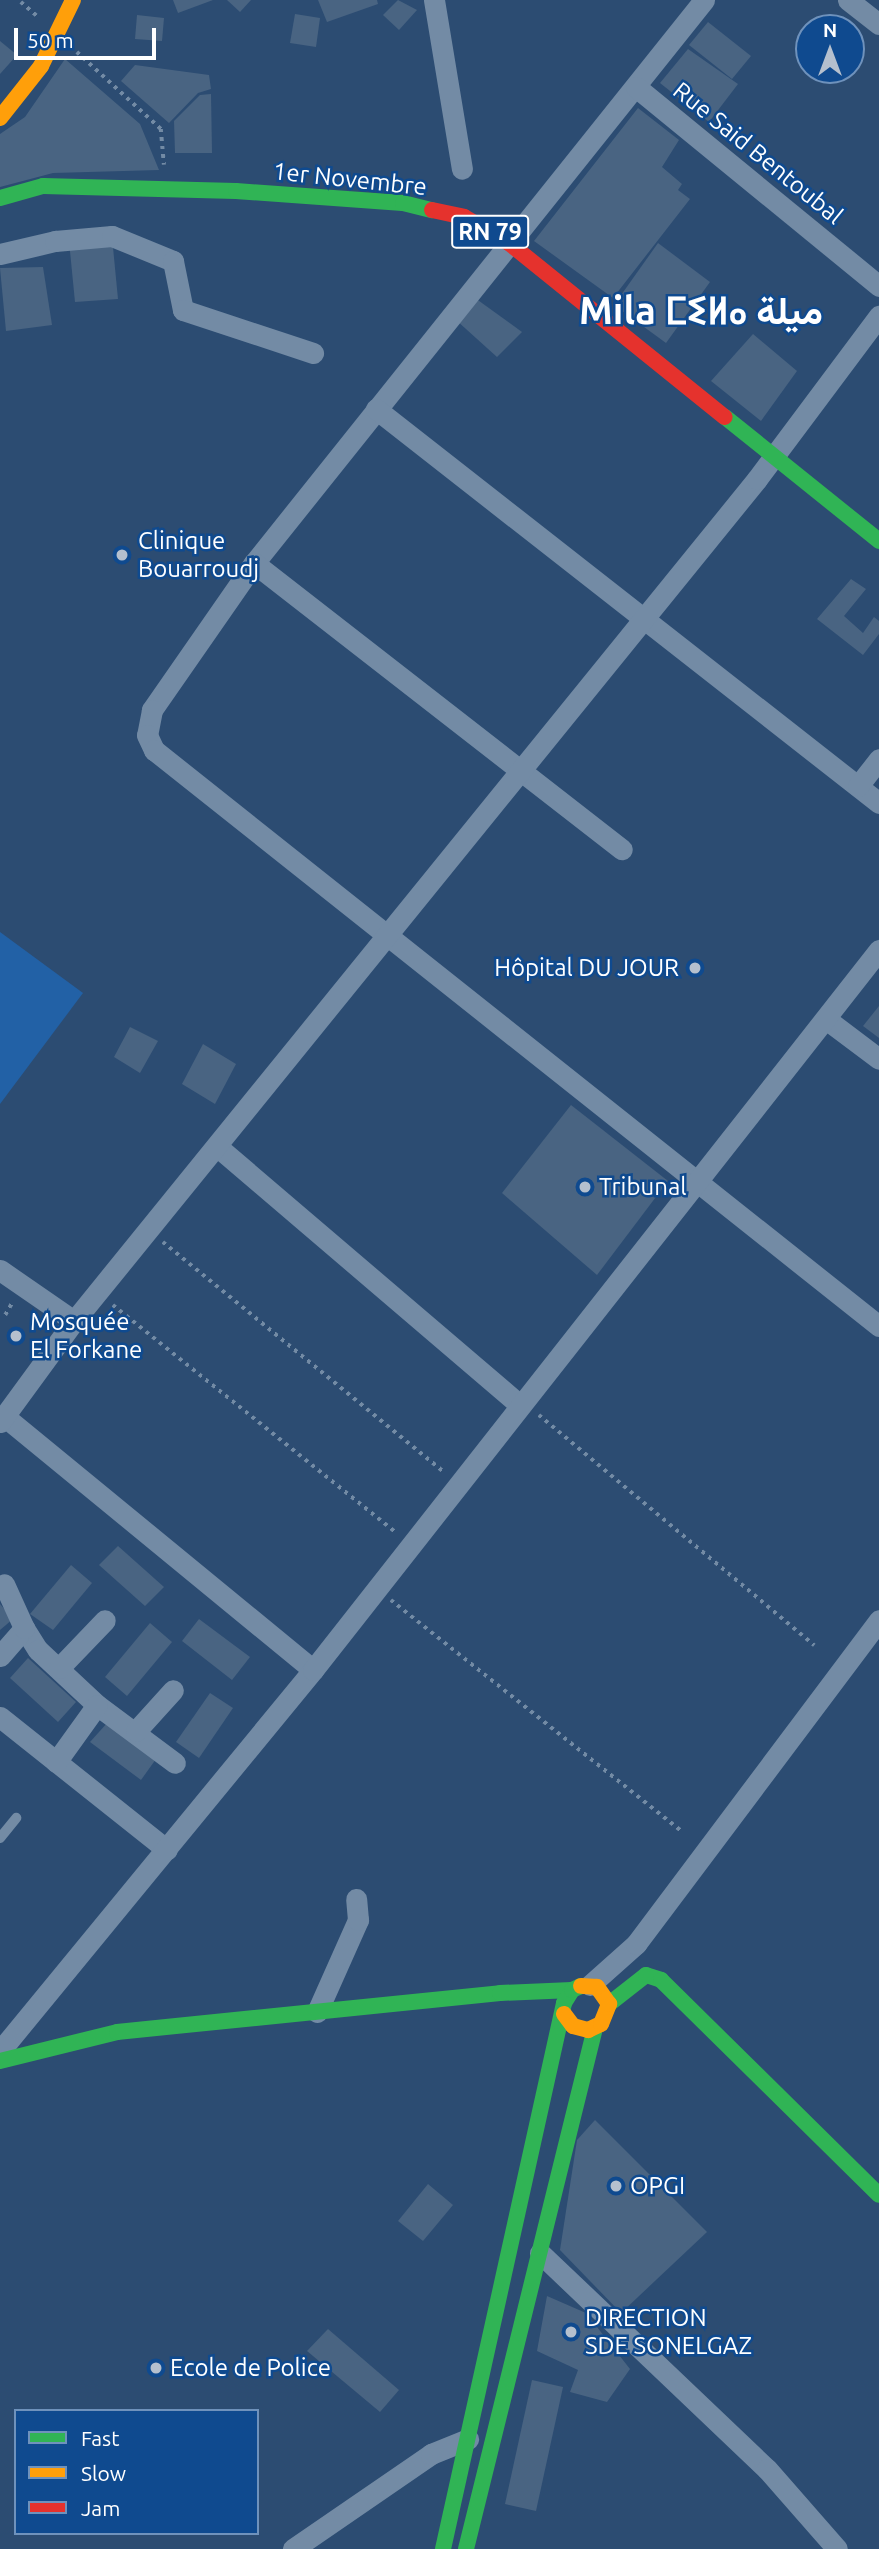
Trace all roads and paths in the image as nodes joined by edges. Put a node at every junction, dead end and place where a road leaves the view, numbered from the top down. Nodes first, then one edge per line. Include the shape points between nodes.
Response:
1 (73, 0) edge
2 (434, 0) edge
3 (704, 0) edge
4 (848, 0) edge
5 (20, 2) dead end
6 (47, 24) dead end
7 (879, 24) edge
8 (68, 43) dead end
9 (636, 88) junction
10 (0, 118) edge
11 (461, 169) dead end
12 (164, 170) dead end
13 (0, 198) edge
14 (509, 243) junction
15 (0, 254) edge
16 (879, 286) edge
17 (879, 316) edge
18 (313, 353) dead end
19 (376, 410) junction
20 (774, 457) junction
21 (879, 541) edge
22 (254, 563) junction
23 (643, 619) junction
24 (879, 759) edge
25 (520, 770) junction
26 (858, 786) junction
27 (879, 803) edge
28 (622, 849) dead end
29 (385, 935) junction
30 (879, 950) edge
31 (826, 1018) junction
32 (879, 1059) edge
33 (219, 1148) junction
34 (696, 1179) junction
35 (158, 1238) dead end
36 (0, 1270) edge
37 (97, 1293) junction
38 (16, 1296) dead end
39 (5, 1315) dead end
40 (74, 1321) junction
41 (879, 1326) edge
42 (528, 1409) junction
43 (2, 1419) edge
44 (450, 1477) dead end
45 (395, 1532) dead end
46 (4, 1584) dead end
47 (377, 1588) junction
48 (105, 1620) dead end
49 (879, 1620) edge
50 (24, 1628) junction
51 (814, 1645) dead end
52 (0, 1656) edge
53 (59, 1668) junction
54 (313, 1670) junction
55 (173, 1690) dead end
56 (97, 1705) junction
57 (0, 1717) edge
58 (136, 1731) junction
59 (56, 1762) junction
60 (175, 1763) dead end
61 (16, 1818) dead end
62 (683, 1832) dead end
63 (0, 1838) edge
64 (167, 1850) junction
65 (356, 1899) dead end
66 (636, 1944) junction
67 (646, 1975) junction
68 (581, 1987) junction
69 (472, 1998) junction
70 (608, 2004) junction
71 (317, 2012) junction
72 (564, 2013) junction
73 (595, 2028) junction
74 (0, 2051) edge
75 (0, 2061) edge
76 (879, 2195) edge
77 (540, 2253) junction
78 (468, 2440) junction
79 (293, 2549) edge
80 (443, 2549) edge
81 (466, 2549) edge
82 (837, 2549) edge

1 - 10 main road via 41,66
2 - 11 street
3 - 9 street
4 - 7 street
5 - 6 path
8 - 12 path via 161,130
9 - 14 street
9 - 16 street, Rue Said Bentoubal
13 - 14 main road, 1er Novembre / RN 79 via 43,186 236,191 403,203 464,217
14 - 19 street
14 - 20 main road, 1er Novembre / RN 79
15 - 18 street via 55,241 112,236 173,261 184,310
17 - 20 street
19 - 22 street
19 - 23 street
20 - 21 main road, 1er Novembre / RN 79
20 - 23 street
22 - 25 street
22 - 29 street via 152,710 146,736 154,750
23 - 25 street
23 - 26 street
24 - 26 street
25 - 28 street
25 - 29 street
26 - 27 street
29 - 33 street
29 - 34 street
30 - 31 street
31 - 32 street
31 - 34 street
33 - 37 street
33 - 42 street
34 - 41 street
34 - 42 street
35 - 44 path
36 - 40 street
37 - 40 street
37 - 45 path
38 - 39 path
40 - 43 street
42 - 47 street
42 - 51 path
43 - 54 street
46 - 50 street
47 - 54 street
47 - 62 path
48 - 53 street
49 - 66 street
50 - 52 street
50 - 53 street via 38,1650
53 - 56 street
54 - 64 street
55 - 58 street
56 - 58 street
56 - 59 street
57 - 59 street
58 - 60 street
59 - 64 street
61 - 63 lane
64 - 74 street
65 - 71 street via 358,1920
66 - 67 street
66 - 68 street
67 - 70 main road
67 - 76 main road via 661,1980
68 - 69 main road
68 - 70 main road via 602,1992
68 - 72 main road
69 - 71 main road
69 - 72 main road
70 - 73 main road via 606,2018
71 - 75 main road via 117,2032
72 - 73 main road via 573,2026
72 - 78 main road
73 - 77 main road
77 - 81 main road
77 - 82 street via 767,2469
78 - 79 street via 431,2454
78 - 80 main road

